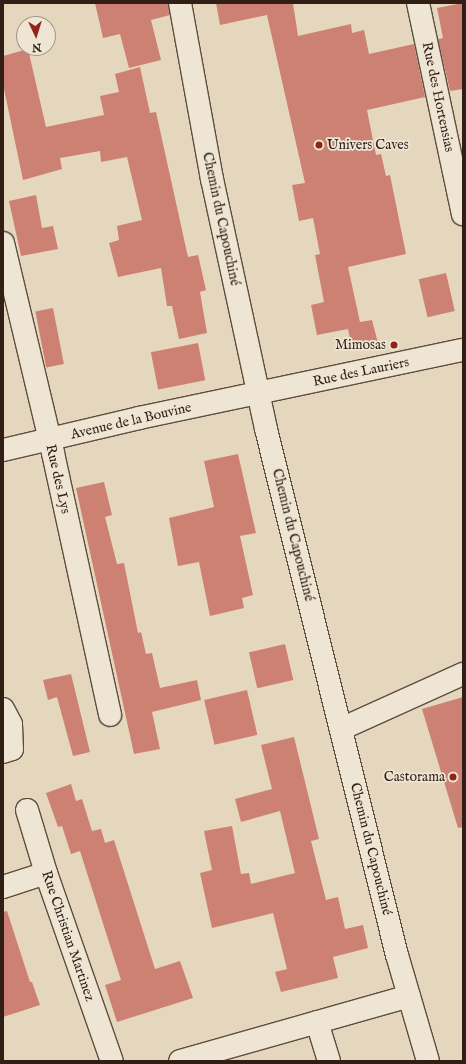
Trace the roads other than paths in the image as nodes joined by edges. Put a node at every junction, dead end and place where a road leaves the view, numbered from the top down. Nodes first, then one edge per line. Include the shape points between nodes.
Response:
1 (180, 3) edge
2 (418, 3) edge
3 (463, 214) edge
4 (3, 243) edge
5 (463, 350) edge
6 (258, 393) junction
7 (49, 440) junction
8 (3, 450) edge
9 (463, 674) edge
10 (3, 709) edge
11 (110, 716) dead end
12 (341, 729) junction
13 (3, 752) edge
14 (27, 810) dead end
15 (46, 873) junction
16 (3, 887) edge
17 (409, 996) junction
18 (316, 1022) junction
19 (112, 1061) edge
20 (180, 1061) edge
21 (329, 1061) edge
22 (428, 1061) edge

1 - 6 street, Chemin du Capouchiné via 212,179
2 - 3 street, Rue des Hortensias
4 - 7 street, Rue des Lys
5 - 6 street, Rue des Lauriers
6 - 7 street, Avenue de la Bouvine
6 - 12 street, Chemin du Capouchiné
7 - 8 street, Avenue de la Bouvine
7 - 11 street, Rue des Lys
9 - 12 street
10 - 13 street via 11,724 12,749
12 - 17 street, Chemin du Capouchiné
14 - 15 street, Rue Christian Martinez
15 - 16 street
15 - 19 street, Rue Christian Martinez
17 - 18 street
17 - 22 street, Chemin du Capouchiné
18 - 20 street
18 - 21 street

